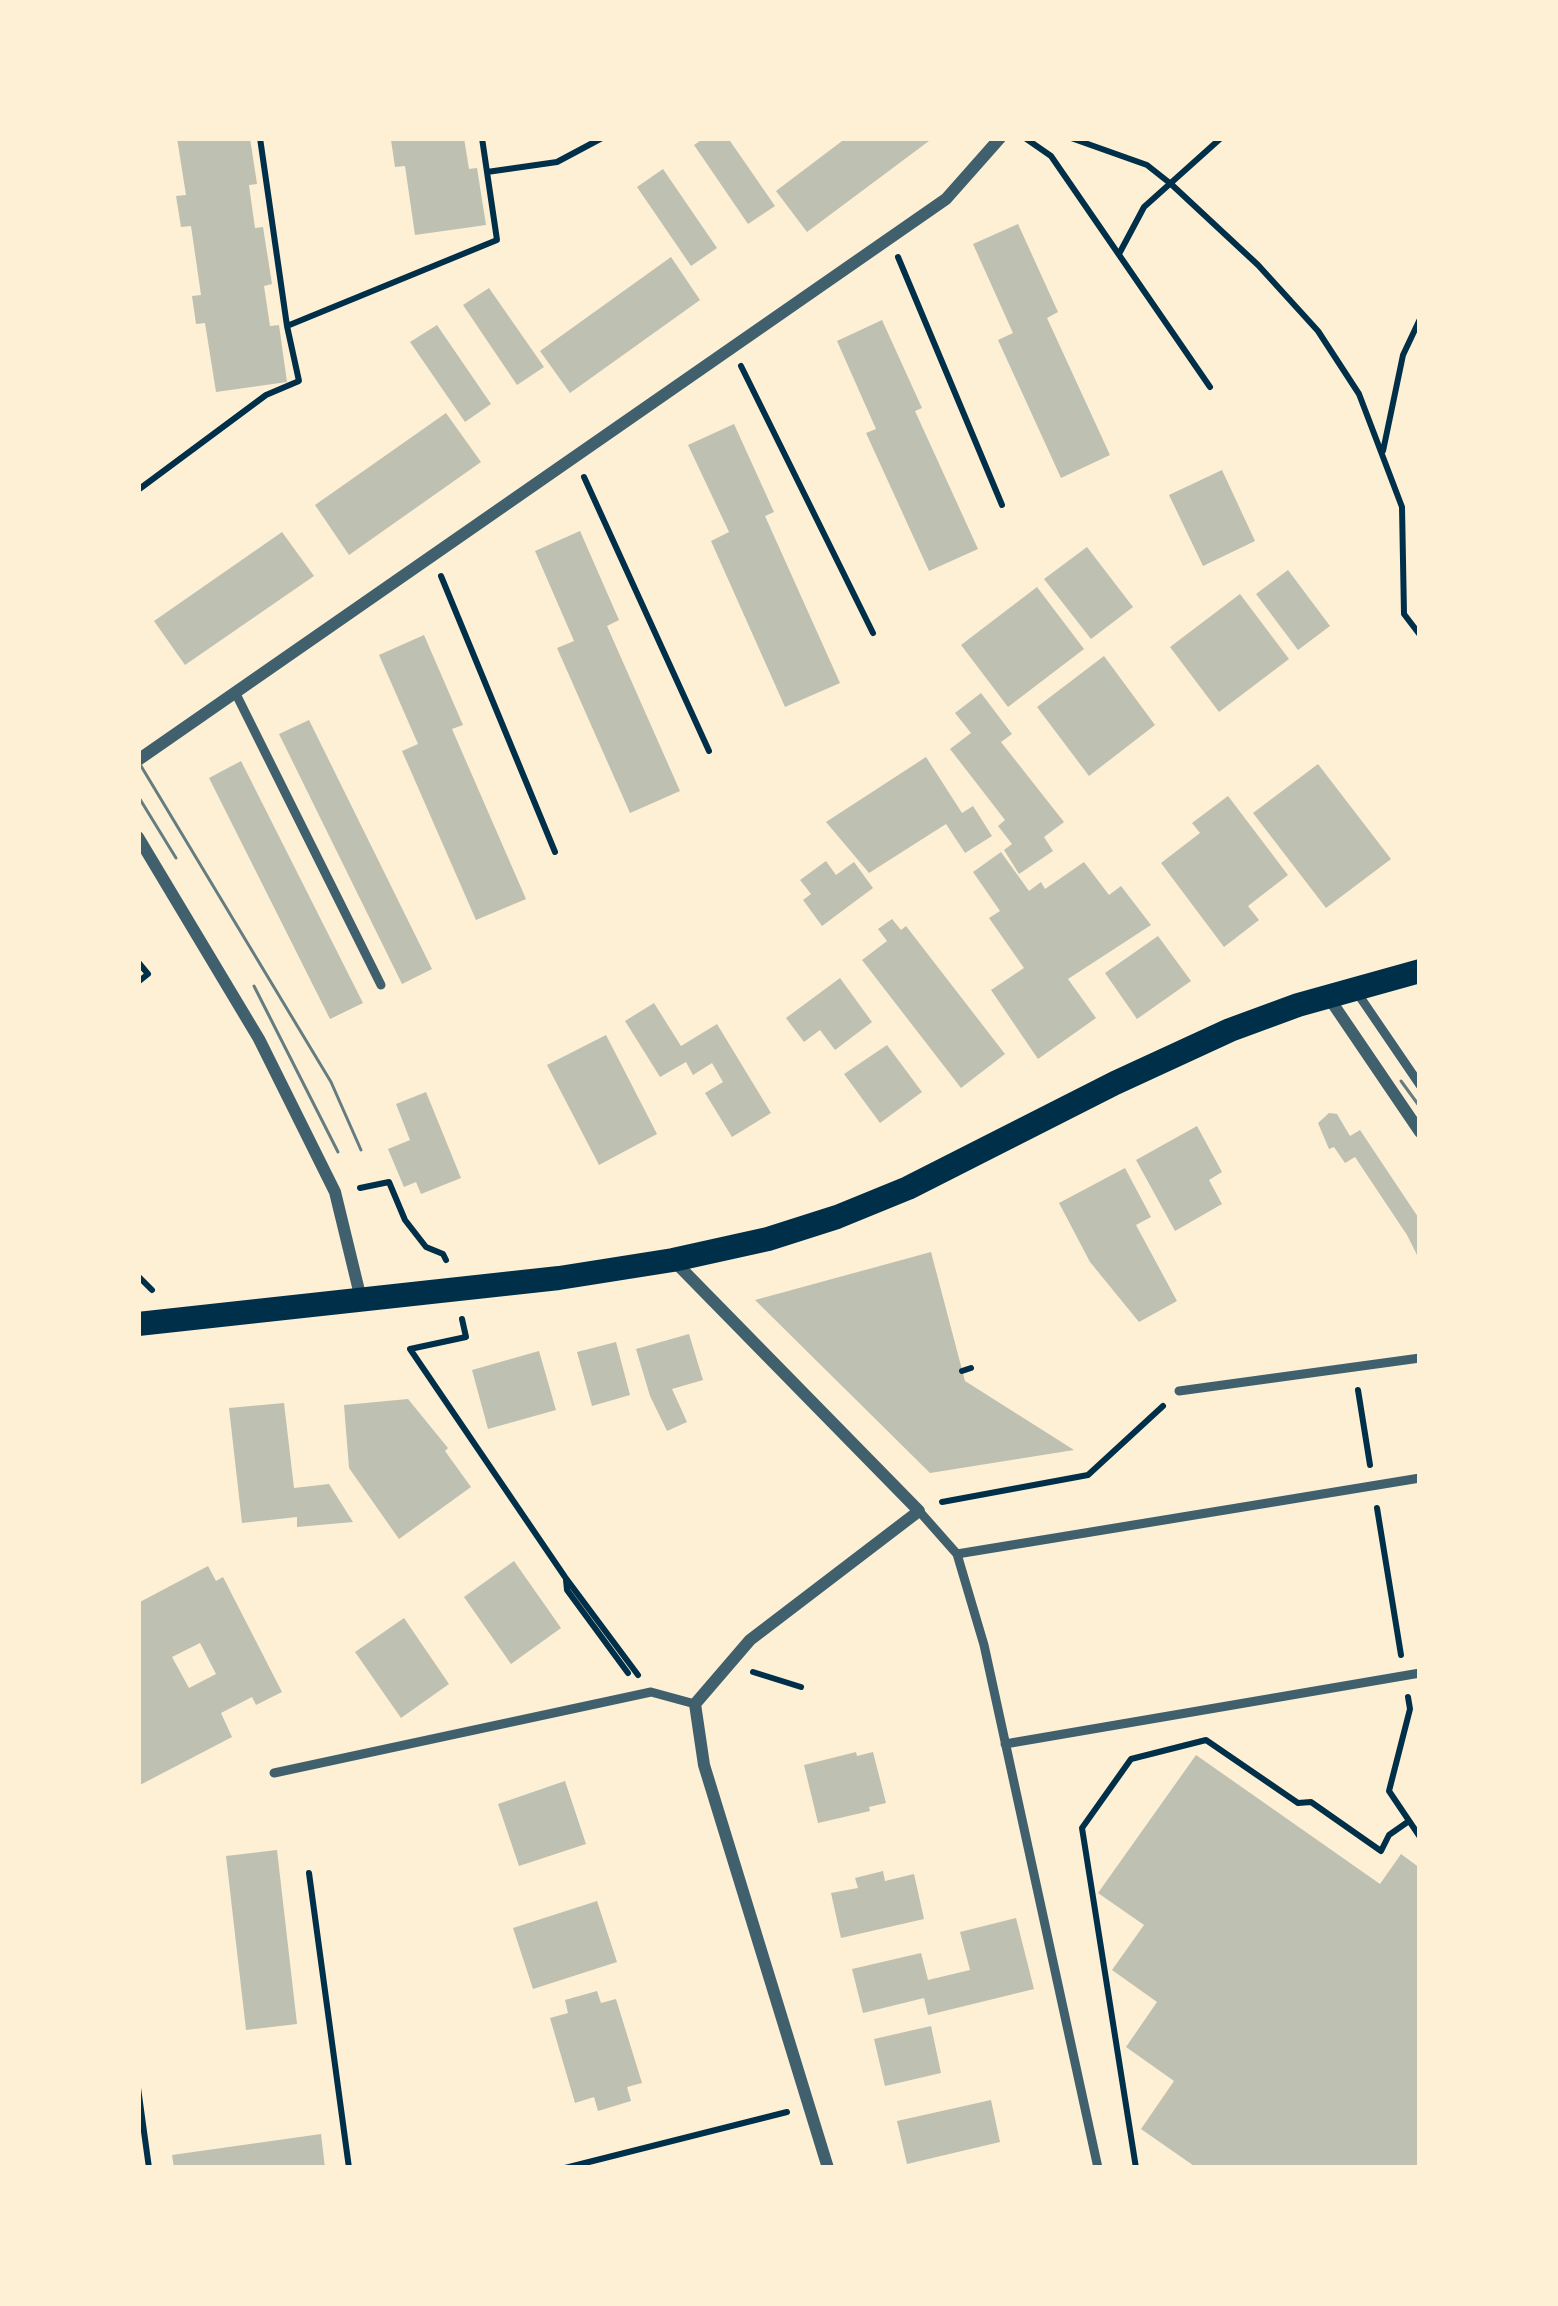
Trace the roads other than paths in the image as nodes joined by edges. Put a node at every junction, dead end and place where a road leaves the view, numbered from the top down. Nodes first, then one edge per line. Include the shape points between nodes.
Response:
1 (1000, 138) edge
2 (235, 692) junction
3 (138, 760) edge
4 (138, 837) edge
5 (1420, 971) edge
6 (381, 985) dead end
7 (1354, 989) junction
8 (1328, 997) junction
9 (1420, 1085) edge
10 (1420, 1132) edge
11 (673, 1260) junction
12 (362, 1300) junction
13 (138, 1324) edge
14 (1420, 1358) edge
15 (1179, 1391) road end
16 (1420, 1478) edge
17 (919, 1510) junction
18 (957, 1554) junction
19 (1420, 1673) edge
20 (694, 1704) junction
21 (1005, 1744) junction
22 (274, 1773) dead end
23 (828, 2168) edge
24 (1098, 2168) edge

1 - 2 street via 946,199
2 - 3 street
2 - 6 lane
4 - 12 street via 259,1039 335,1192
5 - 7 main road
7 - 8 main road
7 - 9 lane
8 - 10 street
8 - 11 main road via 1188,1048 837,1217
11 - 12 main road
11 - 17 street
12 - 13 main road
14 - 15 lane
16 - 18 lane
17 - 18 lane
17 - 20 street via 750,1640
18 - 21 lane
19 - 21 lane
20 - 22 lane via 647,1693
20 - 23 street via 704,1765
21 - 24 lane

